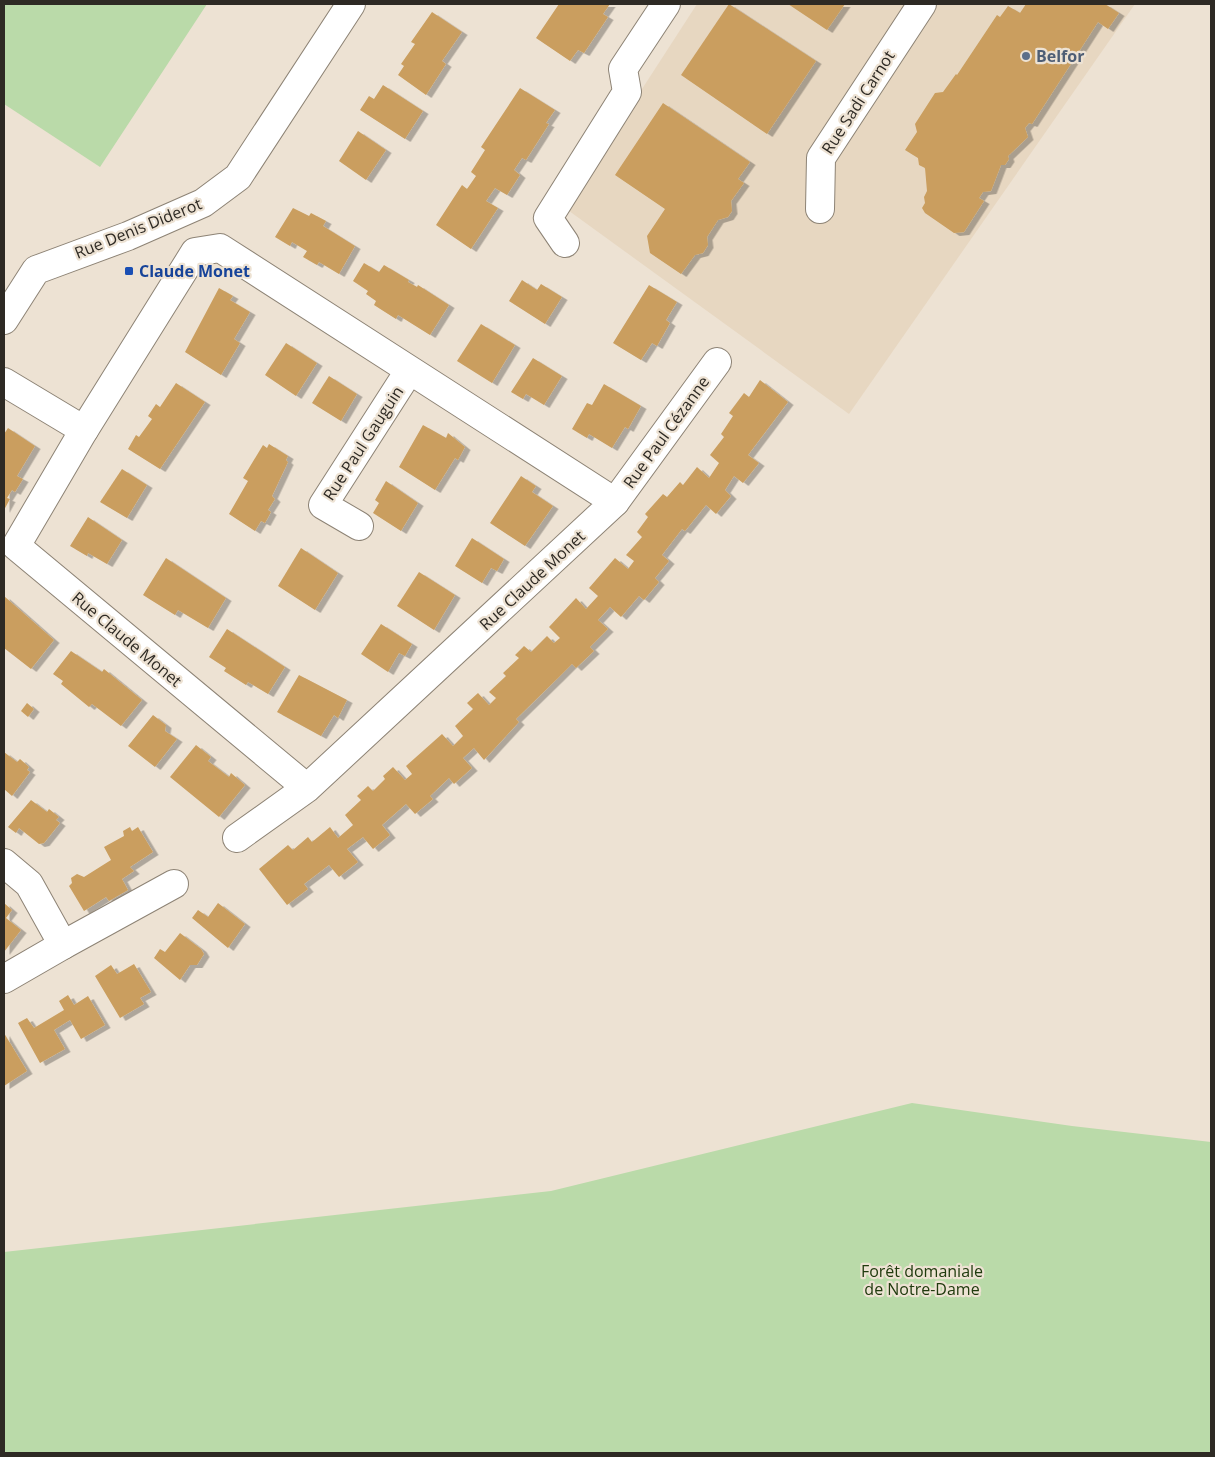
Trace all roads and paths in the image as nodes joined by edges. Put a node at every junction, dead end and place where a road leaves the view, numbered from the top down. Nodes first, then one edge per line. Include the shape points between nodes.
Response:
1 (351, 4) edge
2 (666, 4) edge
3 (922, 4) edge
4 (820, 209) dead end
5 (565, 243) dead end
6 (4, 320) edge
7 (717, 362) dead end
8 (409, 371) junction
9 (4, 382) edge
10 (84, 430) junction
11 (615, 502) junction
12 (359, 526) dead end
13 (307, 788) junction
14 (237, 838) dead end
15 (4, 863) edge
16 (174, 884) dead end
17 (63, 945) junction
18 (4, 979) edge

1 - 6 street, Rue Denis Diderot via 238,176 204,203 36,270
2 - 5 street via 623,69 627,92 548,218
3 - 4 street, Rue Sadi Carnot via 821,158
7 - 11 street, Rue Paul Cézanne
8 - 10 street, Rue Claude Monet via 220,248 195,252
8 - 11 street, Rue Claude Monet
8 - 12 street, Rue Paul Gauguin via 323,505
9 - 10 street
10 - 13 street, Rue Claude Monet via 16,546
11 - 13 street, Rue Claude Monet
13 - 14 street
15 - 17 street via 29,884
16 - 17 street
17 - 18 street

